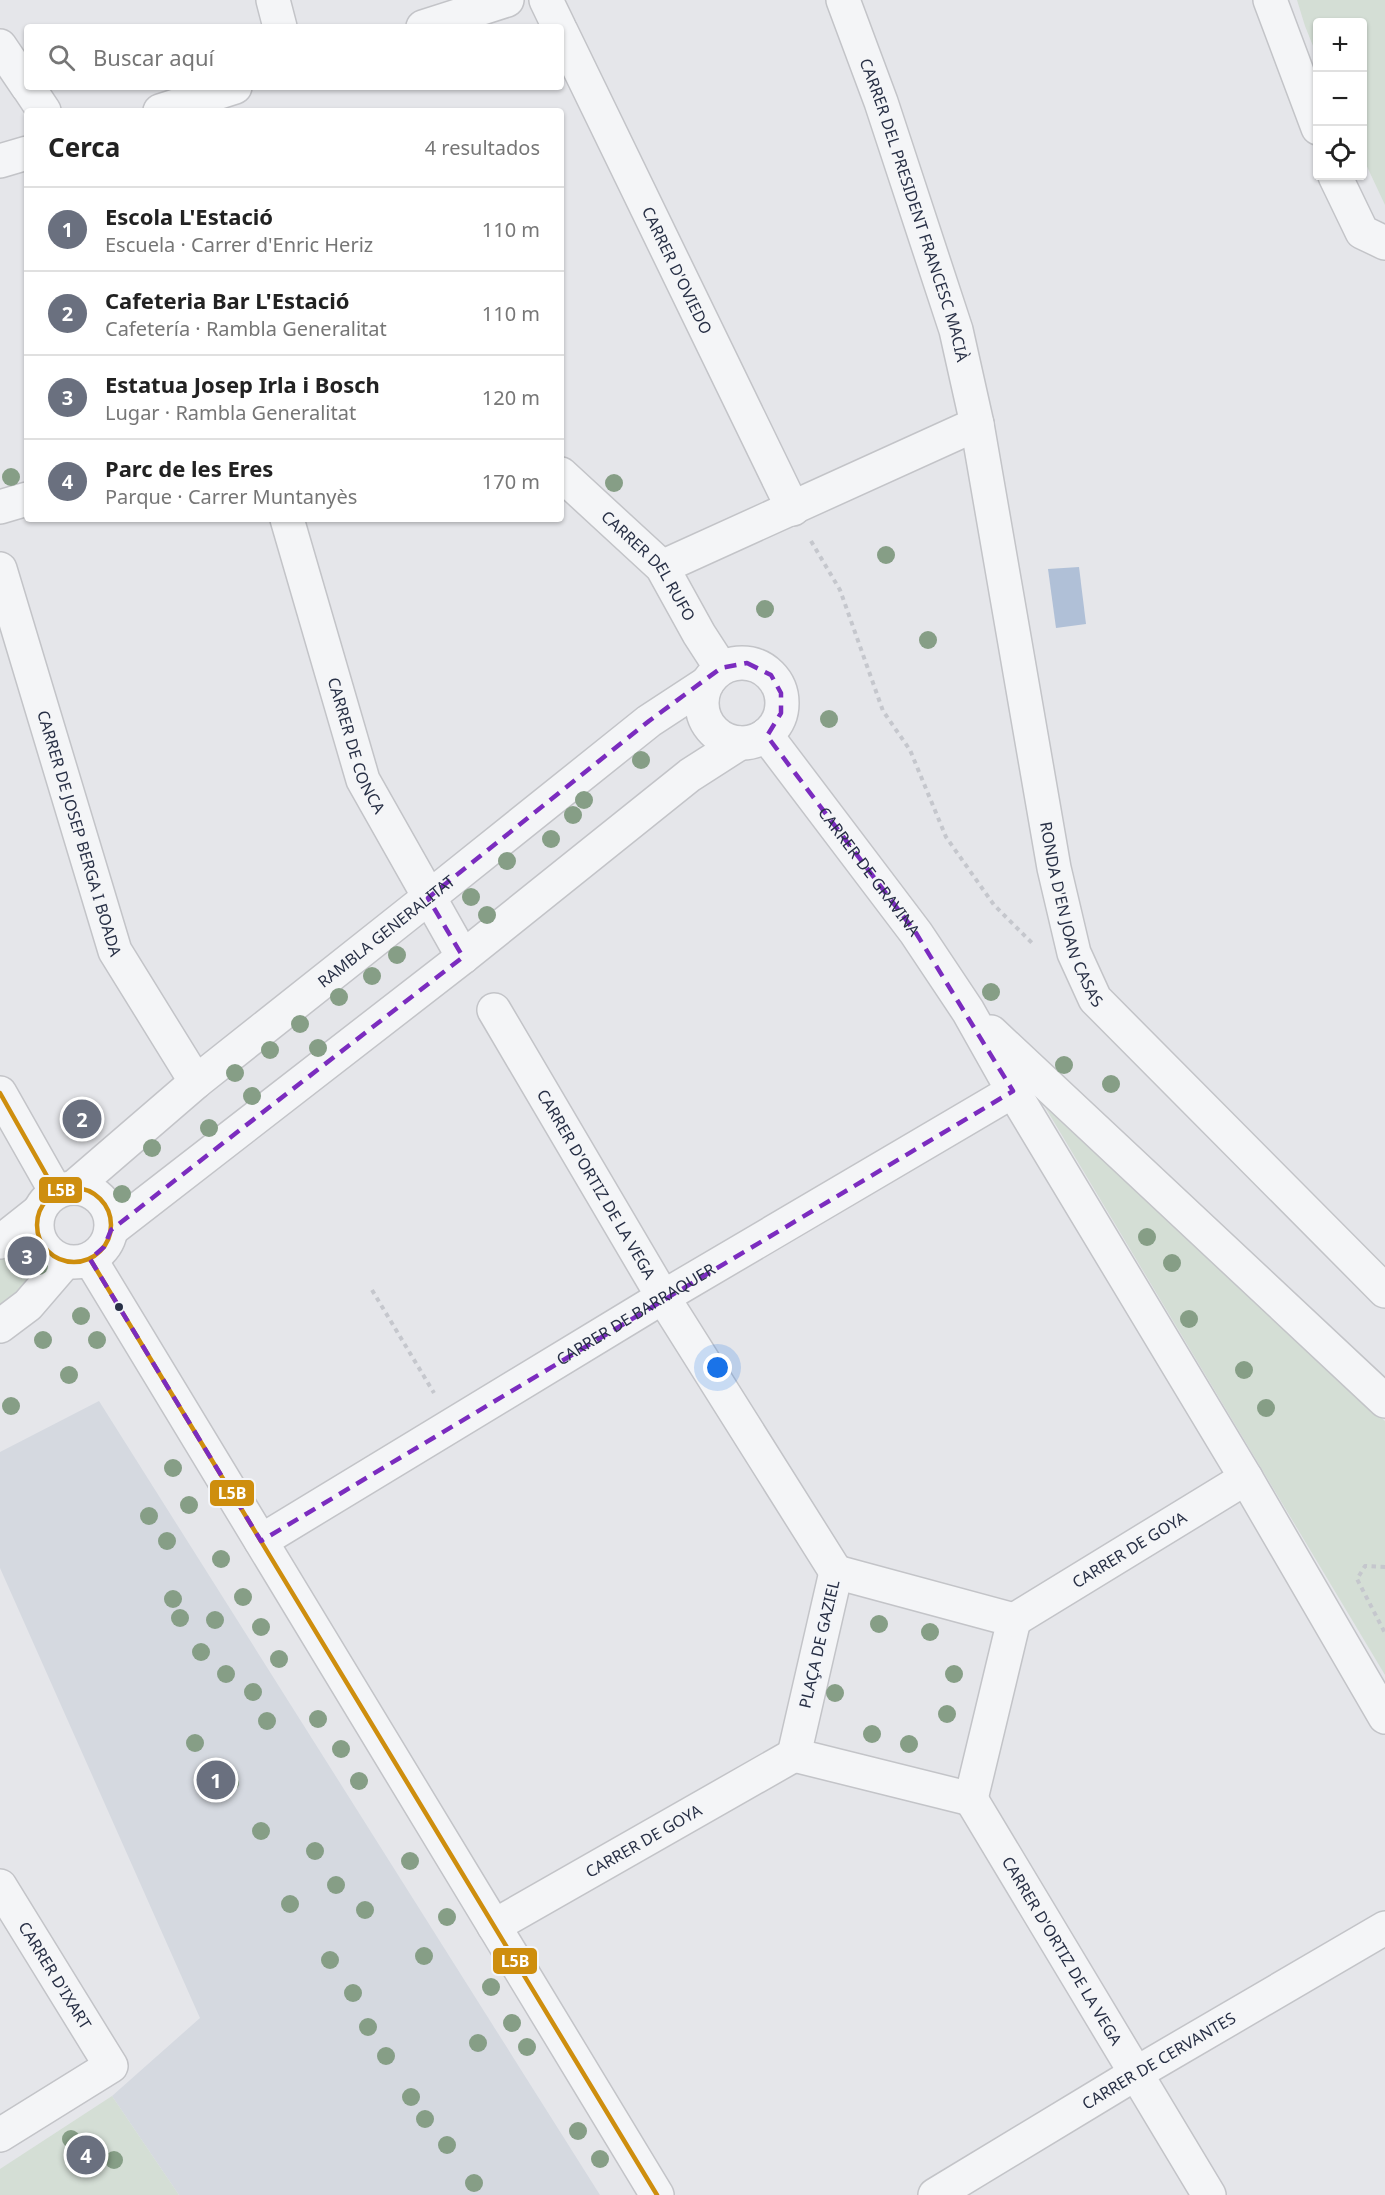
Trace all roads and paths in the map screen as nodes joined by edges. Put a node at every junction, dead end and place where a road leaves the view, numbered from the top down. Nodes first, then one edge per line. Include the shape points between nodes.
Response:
1 (273, 0) edge
2 (507, 0) edge
3 (546, 0) edge
4 (843, 0) edge
5 (1270, 0) edge
6 (279, 24) edge
7 (432, 24) edge
8 (558, 24) edge
9 (564, 37) edge
10 (0, 46) edge
11 (24, 82) edge
12 (30, 90) edge
13 (226, 90) edge
14 (42, 108) edge
15 (169, 108) edge
16 (1316, 126) edge
17 (24, 154) edge
18 (0, 161) edge
19 (1337, 180) edge
20 (1385, 243) edge
21 (977, 424) junction
22 (564, 477) edge
23 (24, 499) edge
24 (0, 507) edge
25 (793, 509) junction
26 (288, 522) edge
27 (662, 567) junction
28 (0, 569) edge
29 (714, 675) junction
30 (753, 739) junction
31 (429, 898) junction
32 (1074, 953) junction
33 (463, 957) junction
34 (494, 1010) dead end
35 (968, 1011) junction
36 (196, 1082) junction
37 (1013, 1091) junction
38 (0, 1093) edge
39 (56, 1197) junction
40 (111, 1230) junction
41 (0, 1242) edge
42 (77, 1261) junction
43 (372, 1290) dead end
44 (1385, 1291) edge
45 (663, 1297) junction
46 (0, 1326) edge
47 (1385, 1401) edge
48 (452, 1425) junction
49 (1246, 1478) junction
50 (261, 1542) junction
51 (1385, 1567) edge
52 (836, 1572) junction
53 (1014, 1620) junction
54 (1385, 1633) edge
55 (1385, 1717) edge
56 (794, 1755) junction
57 (971, 1799) junction
58 (0, 1886) edge
59 (494, 1926) junction
60 (1385, 1928) edge
61 (1135, 2074) junction
62 (0, 2134) edge
63 (657, 2195) edge
64 (935, 2195) edge
65 (1209, 2195) edge

1 - 6 street
2 - 7 street
3 - 8 street, CARRER D'OVIEDO
4 - 21 street, CARRER DEL PRESIDENT FRANCESC MACIÀ via 956,330
5 - 16 street
9 - 25 street, CARRER D'OVIEDO
10 - 11 street
12 - 14 street
13 - 15 street
17 - 18 street
19 - 20 street via 1362,232
21 - 25 street
21 - 32 street, RONDA D'EN JOAN CASAS via 1054,868
22 - 27 street, CARRER DEL RUFO
23 - 24 street
25 - 27 street
25 - 32 path via 840,590 884,711 910,750 946,837 994,905 1033,944
26 - 31 street, CARRER DE CONCA via 363,780
27 - 29 street, CARRER DEL RUFO via 699,634
28 - 36 street, CARRER DE JOSEP BERGA I BOADA via 115,951
29 - 30 street via 701,703 706,723 721,738
29 - 30 street via 734,663 747,663 760,667 775,681 782,699 781,713 776,725
29 - 31 street, RAMBLA GENERALITAT via 649,721
30 - 33 street via 690,775
30 - 35 street, CARRER DE GRAVINA via 916,933
31 - 33 street, CARRER DE CONCA
31 - 36 street, RAMBLA GENERALITAT
32 - 44 street, RONDA D'EN JOAN CASAS via 1095,999
33 - 40 street
34 - 45 street, CARRER D'ORTIZ DE LA VEGA
35 - 37 street
35 - 47 street
36 - 39 street, RAMBLA GENERALITAT
37 - 45 street, CARRER DE BARRAQUER
37 - 49 street
38 - 39 street
39 - 40 street via 89,1191 102,1200 110,1214
39 - 41 street, RAMBLA GENERALITAT
39 - 42 street via 36,1223 37,1234 55,1258
40 - 42 street via 104,1248
42 - 46 street
42 - 50 street
43 - 48 path
45 - 48 street, CARRER DE BARRAQUER
45 - 52 street, CARRER D'ORTIZ DE LA VEGA
48 - 50 street, CARRER DE BARRAQUER
49 - 53 street, CARRER DE GOYA
49 - 55 street
50 - 59 street
51 - 54 path via 1365,1566 1357,1579
52 - 53 street, PLAÇA DE GAZIEL
52 - 56 street, PLAÇA DE GAZIEL
53 - 57 street
56 - 57 street
56 - 59 street, CARRER DE GOYA
57 - 61 street, CARRER D'ORTIZ DE LA VEGA
58 - 62 street, CARRER D'IXART via 111,2066
59 - 63 street
60 - 61 street, CARRER DE CERVANTES
61 - 64 street, CARRER DE CERVANTES
61 - 65 street, CARRER D'ORTIZ DE LA VEGA

